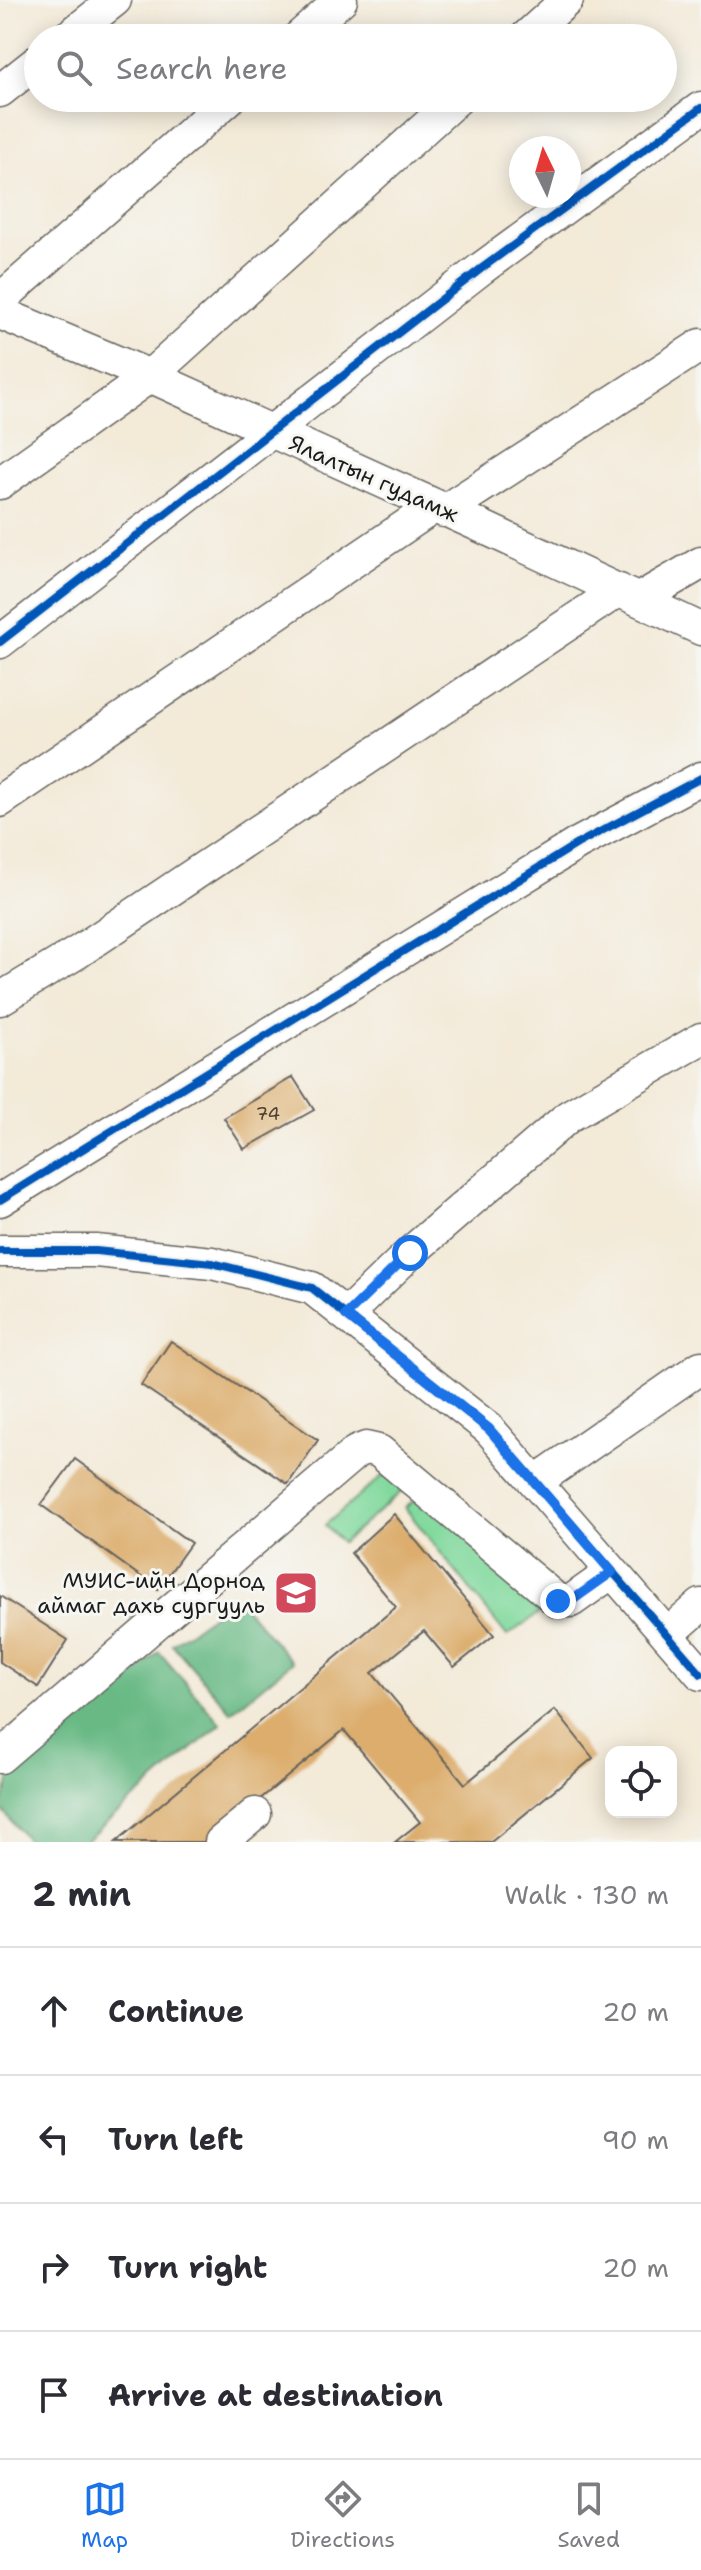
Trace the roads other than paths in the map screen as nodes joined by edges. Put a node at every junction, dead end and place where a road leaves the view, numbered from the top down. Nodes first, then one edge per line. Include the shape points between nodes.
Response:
1 (115, 0) edge
2 (341, 0) edge
3 (567, 0) edge
4 (85, 24) edge
5 (314, 24) edge
6 (540, 24) edge
7 (24, 72) edge
8 (0, 91) edge
9 (701, 108) edge
10 (215, 112) edge
11 (442, 112) edge
12 (2, 313) edge
13 (701, 345) edge
14 (150, 376) junction
15 (273, 432) junction
16 (0, 483) edge
17 (439, 508) junction
18 (701, 563) edge
19 (629, 594) junction
20 (701, 629) edge
21 (0, 642) edge
22 (701, 778) edge
23 (0, 801) edge
24 (0, 999) edge
25 (701, 1039) edge
26 (0, 1200) edge
27 (0, 1251) edge
28 (346, 1315) junction
29 (701, 1367) edge
30 (535, 1482) junction
31 (612, 1572) junction
32 (701, 1605) edge
33 (667, 1635) junction
34 (701, 1674) edge
35 (0, 1757) edge
36 (255, 1814) dead end
37 (221, 1842) edge

1 - 4 street
2 - 5 street
3 - 6 street
7 - 8 street
9 - 15 street via 482,268
10 - 12 street
11 - 14 street
12 - 14 street, Ялалтын гудамж
13 - 17 street
14 - 15 street, Ялалтын гудамж
14 - 16 street
15 - 17 street, Ялалтын гудамж
15 - 21 street
17 - 19 street, Ялалтын гудамж
17 - 23 street
18 - 19 street
19 - 20 street, Ялалтын гудамж
19 - 24 street
22 - 26 street via 577,844
25 - 28 street via 569,1116
27 - 28 street via 96,1251 212,1263 312,1288
28 - 30 street via 489,1429
29 - 30 street
30 - 31 street
31 - 33 street
31 - 35 street via 571,1601 558,1601 379,1451 366,1448
32 - 33 street
33 - 34 street
36 - 37 street

